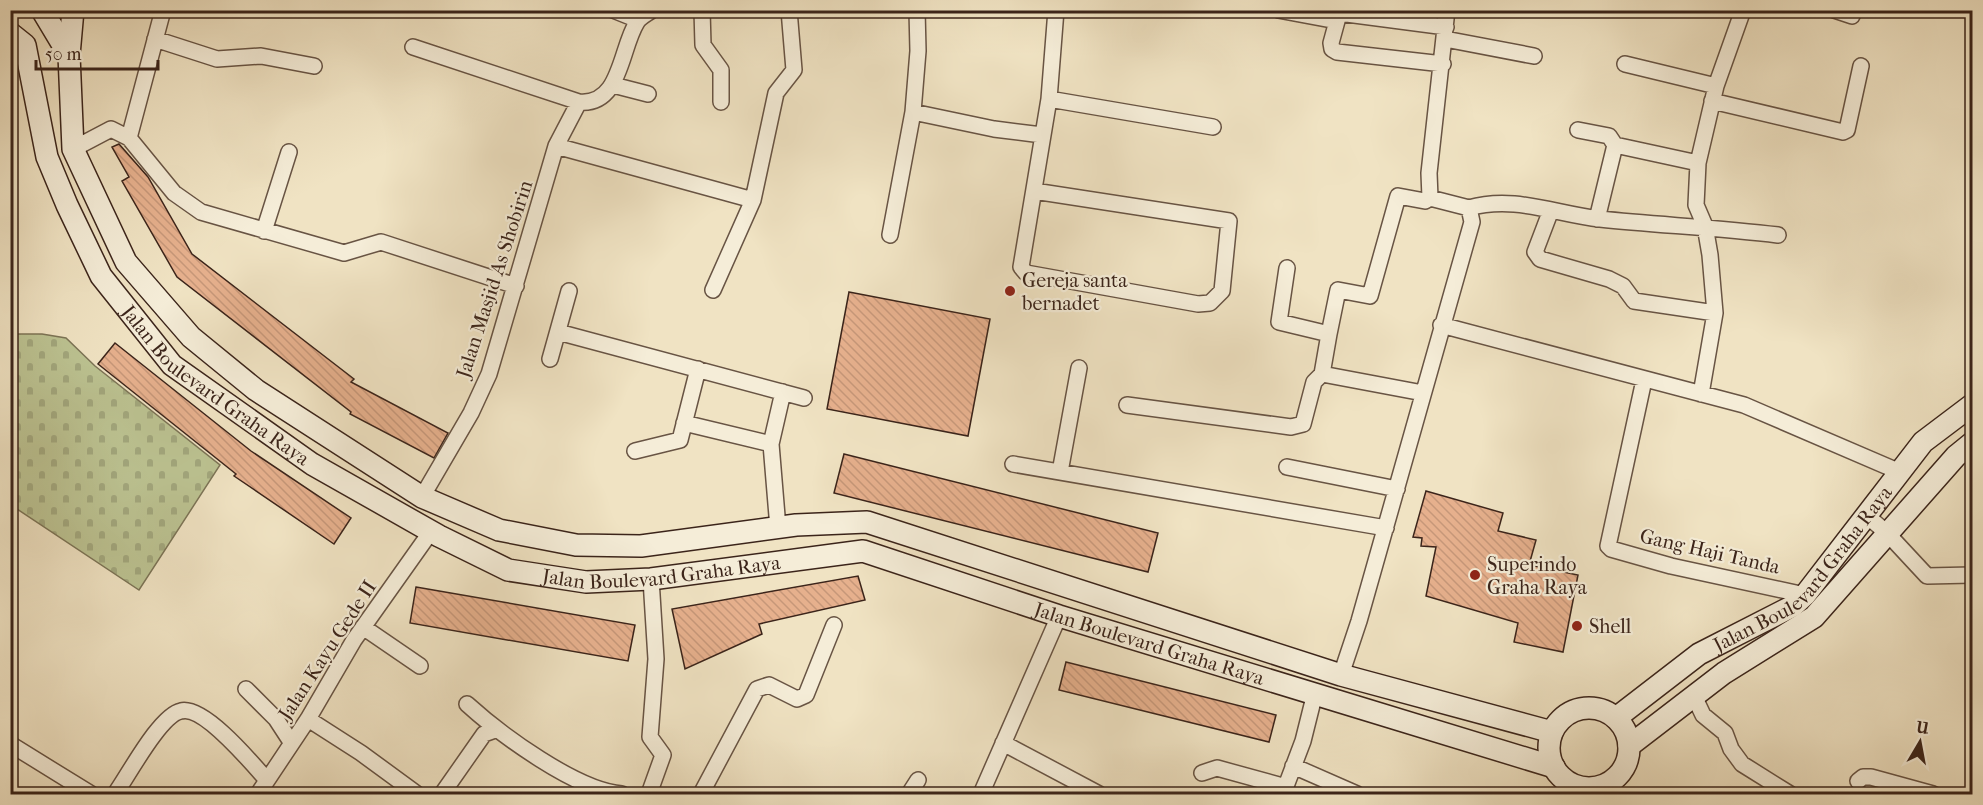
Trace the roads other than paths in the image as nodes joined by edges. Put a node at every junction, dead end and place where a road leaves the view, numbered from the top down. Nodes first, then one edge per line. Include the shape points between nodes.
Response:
1 (42, 10) edge
2 (73, 10) edge
3 (163, 10) edge
4 (613, 10) edge
5 (652, 10) edge
6 (702, 10) edge
7 (789, 10) edge
8 (917, 10) edge
9 (1056, 10) edge
10 (1278, 10) edge
11 (1447, 10) edge
12 (1743, 10) edge
13 (1834, 10) edge
14 (1339, 15) edge
15 (1852, 16) dead end
16 (638, 20) junction
17 (10, 33) edge
18 (1445, 33) junction
19 (155, 39) junction
20 (413, 47) dead end
21 (69, 55) junction
22 (1534, 56) dead end
23 (1443, 64) junction
24 (1624, 64) dead end
25 (314, 66) dead end
26 (1861, 66) dead end
27 (612, 84) junction
28 (1714, 93) junction
29 (648, 94) dead end
30 (1049, 99) junction
31 (579, 102) junction
32 (721, 102) dead end
33 (914, 112) junction
34 (1213, 128) dead end
35 (1578, 130) dead end
36 (1042, 135) junction
37 (129, 138) junction
38 (1615, 145) junction
39 (556, 146) junction
40 (289, 152) dead end
41 (76, 156) junction
42 (1698, 163) junction
43 (50, 165) junction
44 (1034, 191) junction
45 (1430, 198) junction
46 (753, 200) junction
47 (1469, 208) junction
48 (1551, 210) junction
49 (1598, 219) junction
50 (1705, 226) junction
51 (264, 231) junction
52 (890, 235) dead end
53 (1778, 235) dead end
54 (1287, 268) dead end
55 (516, 286) junction
56 (713, 290) dead end
57 (569, 291) dead end
58 (1714, 313) junction
59 (1441, 325) junction
60 (558, 332) junction
61 (1329, 334) junction
62 (550, 359) dead end
63 (1079, 368) dead end
64 (698, 369) junction
65 (1322, 374) junction
66 (1644, 380) junction
67 (783, 392) junction
68 (1423, 393) junction
69 (1701, 394) junction
70 (804, 398) dead end
71 (1127, 405) dead end
72 (1972, 405) edge
73 (684, 423) junction
74 (1972, 443) edge
75 (771, 444) junction
76 (635, 451) dead end
77 (1013, 464) dead end
78 (1287, 467) dead end
79 (1060, 472) junction
80 (1900, 472) junction
81 (1398, 489) junction
82 (422, 497) junction
83 (1866, 515) junction
84 (867, 522) junction
85 (778, 528) junction
86 (1386, 528) junction
87 (432, 530) junction
88 (1887, 533) junction
89 (863, 551) junction
90 (1972, 575) edge
91 (651, 579) junction
92 (1805, 595) junction
93 (1059, 616) junction
94 (834, 625) dead end
95 (363, 627) junction
96 (1751, 628) junction
97 (1764, 648) junction
98 (420, 666) dead end
99 (1341, 675) junction
100 (246, 689) dead end
101 (1315, 693) junction
102 (1695, 696) junction
103 (467, 704) dead end
104 (1616, 718) junction
105 (308, 719) junction
106 (495, 730) junction
107 (1552, 732) junction
108 (291, 742) junction
109 (1003, 743) junction
110 (10, 744) edge
111 (1629, 746) junction
112 (1293, 766) junction
113 (1554, 768) junction
114 (1202, 773) dead end
115 (266, 779) junction
116 (918, 780) dead end
117 (1858, 781) dead end
118 (1605, 790) edge
119 (1285, 791) edge
120 (91, 795) edge
121 (116, 795) edge
122 (258, 795) edge
123 (417, 795) edge
124 (442, 795) edge
125 (622, 795) edge
126 (649, 795) edge
127 (701, 795) edge
128 (909, 795) edge
129 (981, 795) edge
130 (1099, 795) edge
131 (1357, 795) edge
132 (1790, 795) edge
133 (1933, 795) edge

1 - 21 main road, Jalan Boulevard Graha Raya
2 - 21 main road
3 - 19 street
4 - 16 street
5 - 16 street
6 - 32 street via 703,45 721,70
7 - 46 street via 794,70 776,93
8 - 33 street
9 - 30 street
10 - 14 street
11 - 18 street
12 - 28 street
13 - 15 street
14 - 18 street
14 - 23 street via 1331,43 1337,52
16 - 27 street
17 - 43 main road, Jalan Boulevard Graha Raya via 25,45
18 - 22 street
18 - 23 street
19 - 25 street via 217,59 261,56
19 - 37 street
20 - 31 street
21 - 41 main road, Jalan Boulevard Graha Raya
23 - 45 street via 1429,173
24 - 28 street
26 - 28 street via 1843,132
27 - 29 street
27 - 31 street via 597,102
28 - 42 street
30 - 34 street
30 - 36 street
31 - 39 street, Jalan Masjid As Shobirin
33 - 36 street
33 - 52 street
35 - 38 street via 1609,136
36 - 44 street
37 - 41 street via 111,129
37 - 51 street via 174,193 201,212
38 - 42 street
38 - 49 street
39 - 46 street
39 - 55 street, Jalan Masjid As Shobirin
40 - 51 street
41 - 43 main road
41 - 82 main road, Jalan Boulevard Graha Raya via 126,262 191,337 256,390
42 - 50 street via 1696,205
43 - 87 main road, Jalan Boulevard Graha Raya via 101,276 172,365 312,464
44 - 44 street via 1020,259 1026,273 1198,304 1210,303 1222,291 1229,220
45 - 47 street
45 - 61 street via 1425,201 1398,196 1370,296 1338,290
46 - 56 street
47 - 48 street via 1490,202
47 - 59 street via 1472,222
48 - 49 street
48 - 58 street via 1535,252 1540,259 1623,286 1634,301
49 - 50 street
50 - 53 street
50 - 58 street
51 - 55 street via 344,254 381,242
54 - 61 street via 1279,322
55 - 82 street, Jalan Masjid As Shobirin via 489,374
57 - 60 street
58 - 69 street
59 - 66 street
59 - 68 street
60 - 62 street
60 - 64 street
61 - 65 street
63 - 79 street
64 - 67 street
64 - 73 street
65 - 68 street
65 - 71 street via 1314,382 1303,424 1290,427
66 - 69 street
66 - 92 street, Gang Haji Tanda via 1608,546 1671,566
67 - 70 street
67 - 75 street
68 - 81 street
69 - 80 street via 1744,405
72 - 80 main road, Jalan Boulevard Graha Raya via 1923,442
73 - 75 street
73 - 76 street via 680,440
74 - 88 main road, Jalan Boulevard Graha Raya
75 - 85 street
77 - 79 street
78 - 81 street
79 - 86 street
80 - 83 main road, Jalan Boulevard Graha Raya
81 - 86 street
82 - 85 main road, Jalan Boulevard Graha Raya via 500,530 576,545 640,546
83 - 88 street
83 - 92 main road, Jalan Boulevard Graha Raya
84 - 85 main road, Jalan Boulevard Graha Raya
84 - 89 main road
84 - 99 main road, Jalan Boulevard Graha Raya
86 - 99 street
87 - 91 main road, Jalan Boulevard Graha Raya via 508,570 586,582
87 - 95 street, Jalan Kayu Gede II
88 - 90 street via 1927,576
88 - 97 main road, Jalan Boulevard Graha Raya via 1827,606
89 - 91 main road, Jalan Boulevard Graha Raya
89 - 93 main road, Jalan Boulevard Graha Raya
91 - 126 street via 656,680 650,737 663,755
92 - 96 main road, Jalan Boulevard Graha Raya via 1787,610
93 - 101 main road, Jalan Boulevard Graha Raya
93 - 109 street
94 - 127 street via 807,695 797,699 769,685 757,689
95 - 98 street
95 - 105 street, Jalan Kayu Gede II
96 - 97 main road
96 - 104 main road, Jalan Boulevard Graha Raya via 1699,654
97 - 102 main road, Jalan Boulevard Graha Raya
99 - 107 main road, Jalan Boulevard Graha Raya
100 - 108 street via 276,719
101 - 112 street
101 - 113 main road, Jalan Boulevard Graha Raya
102 - 111 main road, Jalan Boulevard Graha Raya
102 - 132 street via 1703,715 1725,733 1742,765
103 - 106 street
104 - 107 main road via 1596,708 1586,708 1565,716
104 - 111 main road via 1625,730
105 - 108 street, Jalan Kayu Gede II
105 - 123 street
106 - 124 street via 484,734
106 - 125 street via 570,776
107 - 113 main road via 1549,750
108 - 115 street, Jalan Kayu Gede II
109 - 129 street
109 - 130 street
110 - 120 street
111 - 118 main road via 1623,770
112 - 119 street
112 - 131 street
113 - 118 main road via 1581,787
114 - 119 street via 1217,768
115 - 121 street via 230,740 193,711 179,711 170,716 153,738
115 - 122 street, Jalan Kayu Gede II
116 - 128 street
117 - 133 street via 1871,777

